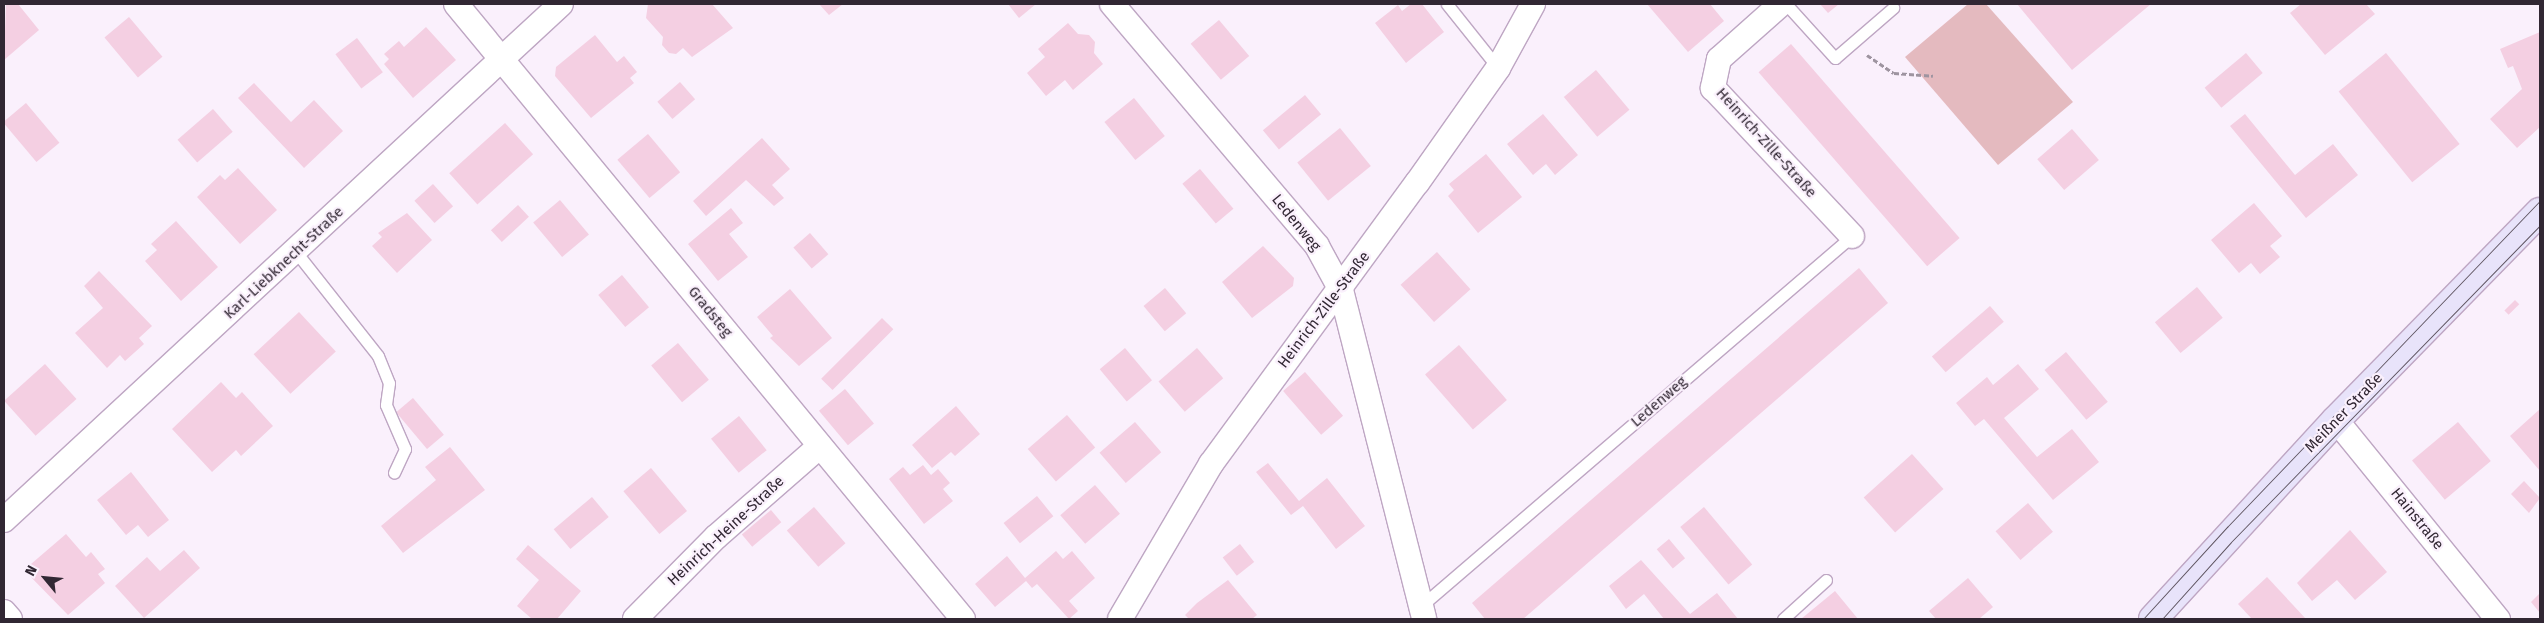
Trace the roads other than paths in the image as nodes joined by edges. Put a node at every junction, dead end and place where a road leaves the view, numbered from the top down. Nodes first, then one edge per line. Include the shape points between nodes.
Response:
1 (456, 4) edge
2 (561, 4) edge
3 (1112, 4) edge
4 (1447, 4) edge
5 (1533, 4) edge
6 (1781, 4) edge
7 (1786, 4) edge
8 (1893, 8) dead end
9 (504, 61) junction
10 (1498, 68) junction
11 (2540, 212) edge
12 (1852, 236) joint
13 (296, 252) junction
14 (1341, 290) junction
15 (2336, 420) junction
16 (820, 446) junction
17 (394, 473) dead end
18 (4, 520) edge
19 (1826, 580) dead end
20 (4, 612) edge
21 (1422, 613) edge
22 (10, 619) edge
23 (635, 619) edge
24 (964, 619) edge
25 (1120, 619) edge
26 (1783, 619) edge
27 (2153, 619) edge
28 (2498, 619) edge

1 - 9 street, Gradsteg
2 - 9 street, Karl-Liebknecht-Straße
3 - 14 street, Ledenweg via 1317,246
4 - 10 lane
5 - 10 street, Heinrich-Zille-Straße
6 - 12 street, Heinrich-Zille-Straße via 1719,59 1713,88
7 - 8 lane via 1835,58
9 - 13 street, Karl-Liebknecht-Straße
9 - 16 street, Gradsteg
10 - 14 street, Heinrich-Zille-Straße
11 - 15 main road, Meißner Straße
12 - 21 lane, Ledenweg
13 - 17 lane via 378,356 389,383 386,405 405,449
13 - 18 street, Karl-Liebknecht-Straße
14 - 21 street, Ledenweg
14 - 25 street, Heinrich-Zille-Straße via 1211,464
15 - 27 main road, Meißner Straße
15 - 28 street, Hainstraße
16 - 23 street, Heinrich-Heine-Straße via 716,536
16 - 24 street, Gradsteg
19 - 26 lane
20 - 22 street

